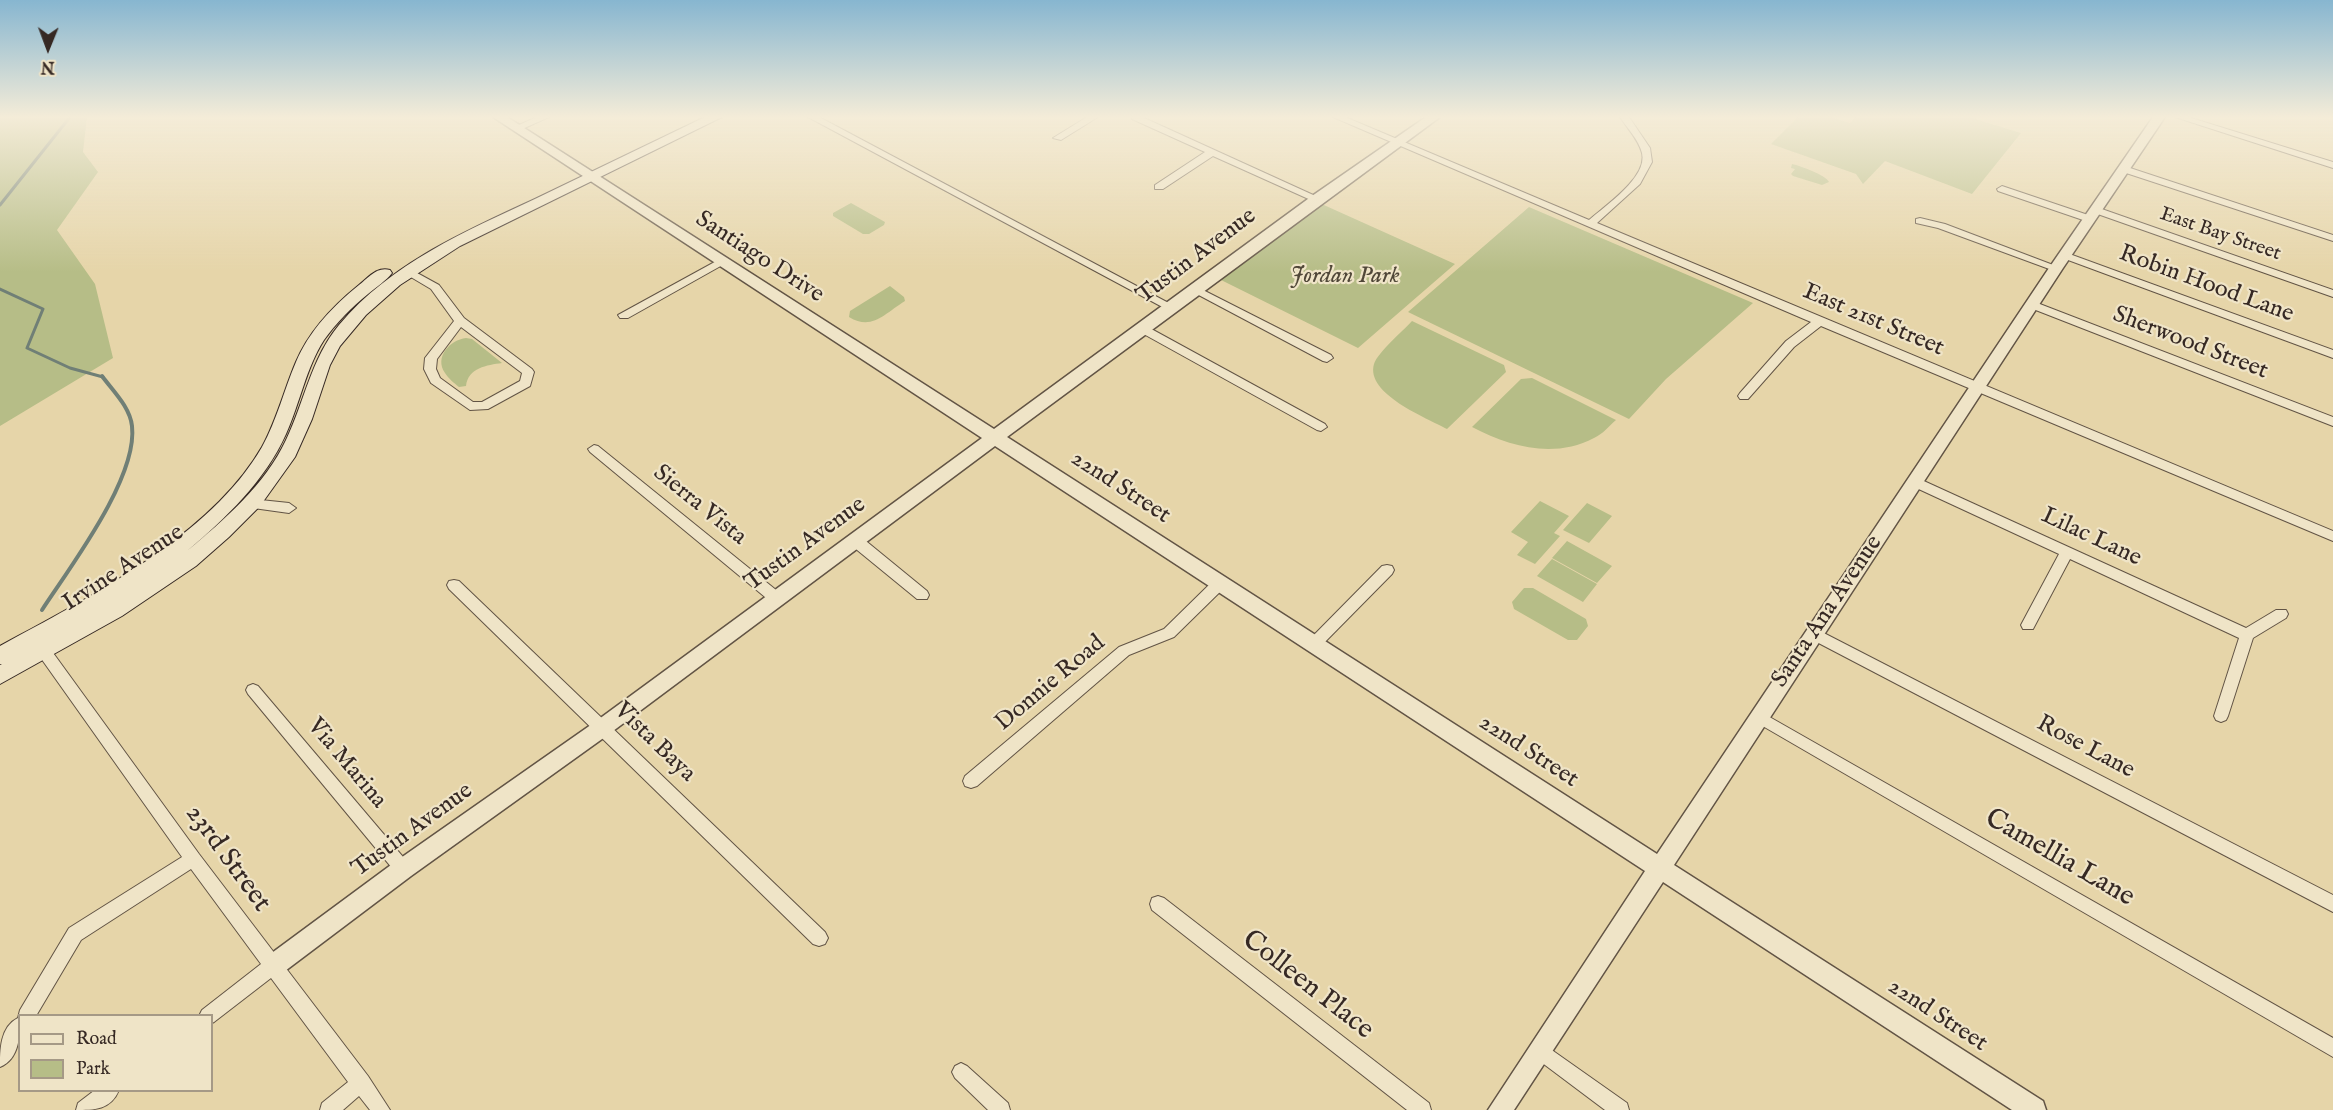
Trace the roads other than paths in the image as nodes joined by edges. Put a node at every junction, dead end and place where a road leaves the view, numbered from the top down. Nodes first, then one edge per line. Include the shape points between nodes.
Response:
1 (577, 169) edge
2 (598, 169) edge
3 (600, 169) edge
4 (910, 169) edge
5 (1186, 169) edge
6 (1252, 169) edge
7 (1360, 169) edge
8 (1461, 169) edge
9 (1646, 169) edge
10 (2124, 169) joint
11 (586, 175) junction
12 (1159, 187) dead end
13 (2002, 189) dead end
14 (1317, 199) junction
15 (2093, 215) junction
16 (1920, 221) dead end
17 (1590, 224) junction
18 (470, 225) junction
19 (2333, 238) edge
20 (2064, 255) junction
21 (722, 261) junction
22 (2056, 268) junction
23 (408, 271) junction
24 (1197, 290) junction
25 (2333, 294) edge
26 (2031, 305) junction
27 (1172, 308) junction
28 (624, 315) dead end
29 (460, 321) junction
30 (1819, 321) junction
31 (1144, 329) junction
32 (2333, 354) edge
33 (1327, 358) dead end
34 (1977, 387) junction
35 (1744, 396) dead end
36 (2333, 422) edge
37 (1321, 427) dead end
38 (995, 438) junction
39 (594, 449) dead end
40 (1915, 482) junction
41 (252, 504) junction
42 (289, 508) dead end
43 (2333, 536) edge
44 (856, 541) junction
45 (2067, 551) junction
46 (1387, 570) dead end
47 (1220, 584) junction
48 (454, 585) dead end
49 (922, 595) dead end
50 (776, 598) junction
51 (2281, 614) dead end
52 (2028, 625) dead end
53 (1814, 634) junction
54 (2247, 635) junction
55 (39, 644) junction
56 (1314, 644) junction
57 (0, 656) edge
58 (0, 675) edge
59 (253, 690) dead end
60 (2221, 716) dead end
61 (1759, 717) junction
62 (602, 728) junction
63 (971, 781) dead end
64 (193, 859) junction
65 (1659, 867) junction
66 (403, 869) junction
67 (1158, 904) dead end
68 (2333, 904) edge
69 (819, 938) dead end
70 (273, 966) junction
71 (27, 1014) edge
72 (211, 1014) edge
73 (18, 1029) edge
74 (2333, 1048) edge
75 (1539, 1050) junction
76 (0, 1058) edge
77 (962, 1072) dead end
78 (362, 1082) junction
79 (108, 1092) edge
80 (85, 1110) edge
81 (329, 1110) edge
82 (381, 1110) edge
83 (1001, 1110) edge
84 (1422, 1110) edge
85 (1500, 1110) edge
86 (1620, 1110) edge
87 (2034, 1110) edge

1 - 11 street, Santiago Drive
2 - 11 main road, Irvine Avenue
3 - 11 main road, Irvine Avenue
4 - 27 street
5 - 12 street
6 - 14 street
7 - 14 street, Tustin Avenue
8 - 17 street, East 21st Street
9 - 17 street via 1635,184
10 - 15 street, Santa Ana Avenue
10 - 19 street
11 - 18 main road, Irvine Avenue
11 - 21 street, Santiago Drive
11 - 23 main road, Irvine Avenue
13 - 15 street, East Bay Street
14 - 24 street, Tustin Avenue
15 - 20 street, Santa Ana Avenue
15 - 25 street, East Bay Street
16 - 22 street
17 - 30 street, East 21st Street
18 - 23 main road via 411,262
18 - 55 main road, Irvine Avenue via 396,265 337,315 305,359 277,436 236,496 140,577
20 - 22 street, Santa Ana Avenue
20 - 32 street, Robin Hood Lane
21 - 28 street
21 - 38 street, Santiago Drive
22 - 26 street, Santa Ana Avenue
23 - 29 street via 435,287
23 - 41 main road, Irvine Avenue via 374,298 335,341 322,364 294,442
24 - 27 street, Tustin Avenue
24 - 33 street
26 - 34 street, Santa Ana Avenue
26 - 36 street, Sherwood Street
27 - 31 street, Tustin Avenue
29 - 29 street via 431,358 435,380 470,406 484,406 526,383 528,372
30 - 34 street, East 21st Street
30 - 35 street via 1790,344
31 - 37 street
31 - 38 street, Tustin Avenue
34 - 40 street, Santa Ana Avenue
34 - 43 street, East 21st Street
38 - 44 street, Tustin Avenue
38 - 47 street, 22nd Street
39 - 50 street, Sierra Vista
40 - 45 street, Lilac Lane
40 - 53 street, Santa Ana Avenue
41 - 42 street
41 - 55 main road, Irvine Avenue via 185,565
44 - 49 street
44 - 50 street, Tustin Avenue
45 - 52 street
45 - 54 street, Lilac Lane
46 - 56 street
47 - 56 street, 22nd Street
47 - 63 street, Donnie Road via 1169,633 1124,651
48 - 62 street, Vista Baya
50 - 62 street, Tustin Avenue
51 - 54 street
53 - 61 street, Santa Ana Avenue
53 - 68 street, Rose Lane
54 - 60 street
55 - 57 main road, Irvine Avenue
55 - 58 main road, Irvine Avenue
55 - 64 street, 23rd Street
56 - 65 street, 22nd Street
59 - 66 street, Via Marina
61 - 65 street, Santa Ana Avenue
61 - 74 street, Camellia Lane
62 - 66 street, Tustin Avenue
62 - 69 street, Vista Baya
64 - 70 street, 23rd Street
64 - 71 street via 75,934
65 - 75 street, Santa Ana Avenue
65 - 87 street, 22nd Street
66 - 70 street, Tustin Avenue
67 - 84 street, Colleen Place
70 - 72 street, Tustin Avenue
70 - 78 street, 23rd Street
73 - 76 street
75 - 85 street, Santa Ana Avenue
75 - 86 street
77 - 83 street
78 - 81 street
78 - 82 street, 23rd Street
79 - 80 street

